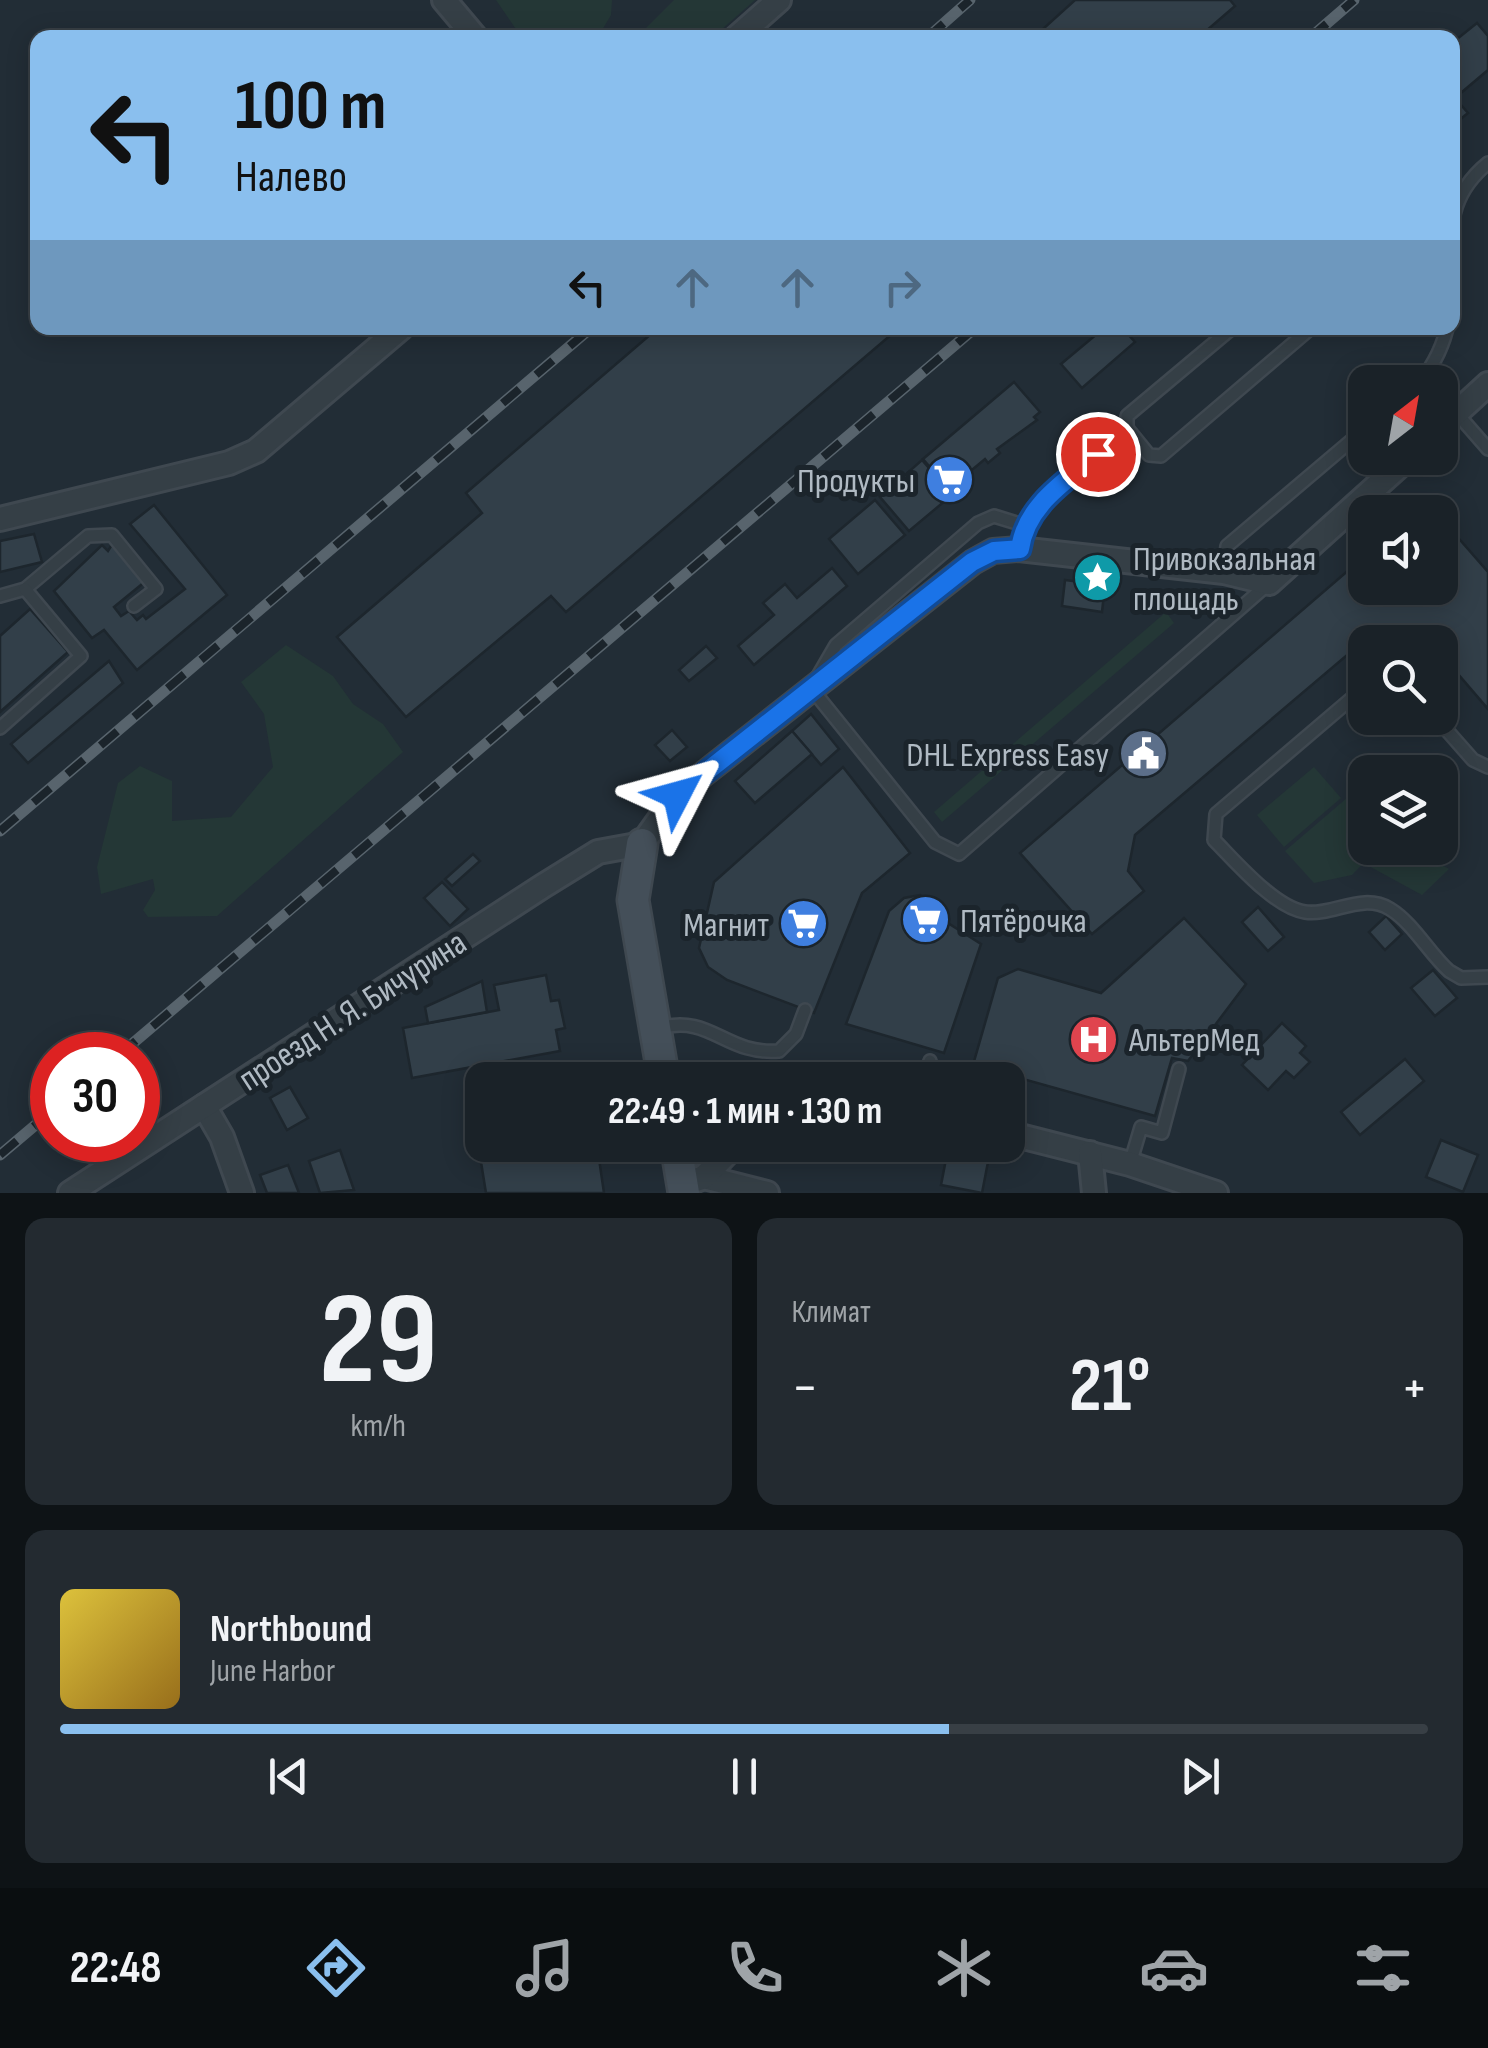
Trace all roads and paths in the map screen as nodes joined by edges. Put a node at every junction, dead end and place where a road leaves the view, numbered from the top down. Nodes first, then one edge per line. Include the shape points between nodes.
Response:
1 (444, 0) edge
2 (779, 0) edge
3 (469, 30) edge
4 (745, 30) edge
5 (1488, 164) edge
6 (1460, 203) edge
7 (1460, 217) edge
8 (1465, 274) dead end
9 (394, 335) edge
10 (1224, 335) edge
11 (1303, 335) edge
12 (1458, 340) dead end
13 (1440, 365) edge
14 (1488, 384) edge
15 (1458, 411) edge
16 (1458, 427) edge
17 (1126, 428) junction
18 (1348, 444) edge
19 (1488, 449) edge
20 (1389, 475) edge
21 (0, 519) edge
22 (1023, 525) junction
23 (1020, 549) junction
24 (1224, 572) junction
25 (1270, 584) junction
26 (25, 588) junction
27 (0, 596) edge
28 (134, 606) dead end
29 (811, 688) junction
30 (1348, 701) edge
31 (0, 728) edge
32 (1451, 735) edge
33 (1488, 768) edge
34 (642, 844) junction
35 (1488, 977) edge
36 (805, 1010) dead end
37 (655, 1029) junction
38 (661, 1062) edge
39 (1180, 1069) dead end
40 (204, 1106) junction
41 (1025, 1138) edge
42 (1090, 1153) junction
43 (716, 1162) edge
44 (1130, 1164) junction
45 (690, 1185) edge
46 (70, 1193) edge
47 (242, 1193) edge
48 (767, 1193) edge
49 (1094, 1193) edge
50 (1216, 1193) edge

1 - 3 street
2 - 4 street
5 - 6 lane via 1466,182
7 - 8 lane
9 - 21 street via 256,451
10 - 17 lane via 1127,416
11 - 17 lane via 1161,456 1150,455
12 - 13 lane
14 - 15 street
16 - 19 lane
17 - 22 lane
18 - 24 lane via 1228,546
20 - 25 street
22 - 23 lane
22 - 29 lane via 994,516 978,523 836,645
23 - 24 street
23 - 29 street via 972,562
24 - 25 street
25 - 29 lane via 959,854 935,842
26 - 27 lane
26 - 28 lane via 88,536 112,535 156,589
26 - 31 lane via 81,656
29 - 34 street via 677,795
30 - 35 lane via 1216,814 1214,840 1252,880 1296,909 1308,913 1368,902 1389,908 1449,971 1461,978
32 - 33 lane
34 - 37 street via 633,900
34 - 40 street, проезд Н. Я. Бичурина via 598,852
36 - 37 lane via 779,1052 750,1054 688,1022
37 - 38 street
39 - 44 lane via 1162,1133 1141,1127
40 - 46 street, проезд Н. Я. Бичурина
40 - 47 street
41 - 42 street
42 - 44 street
42 - 49 street
43 - 45 street
44 - 50 street
45 - 48 street

